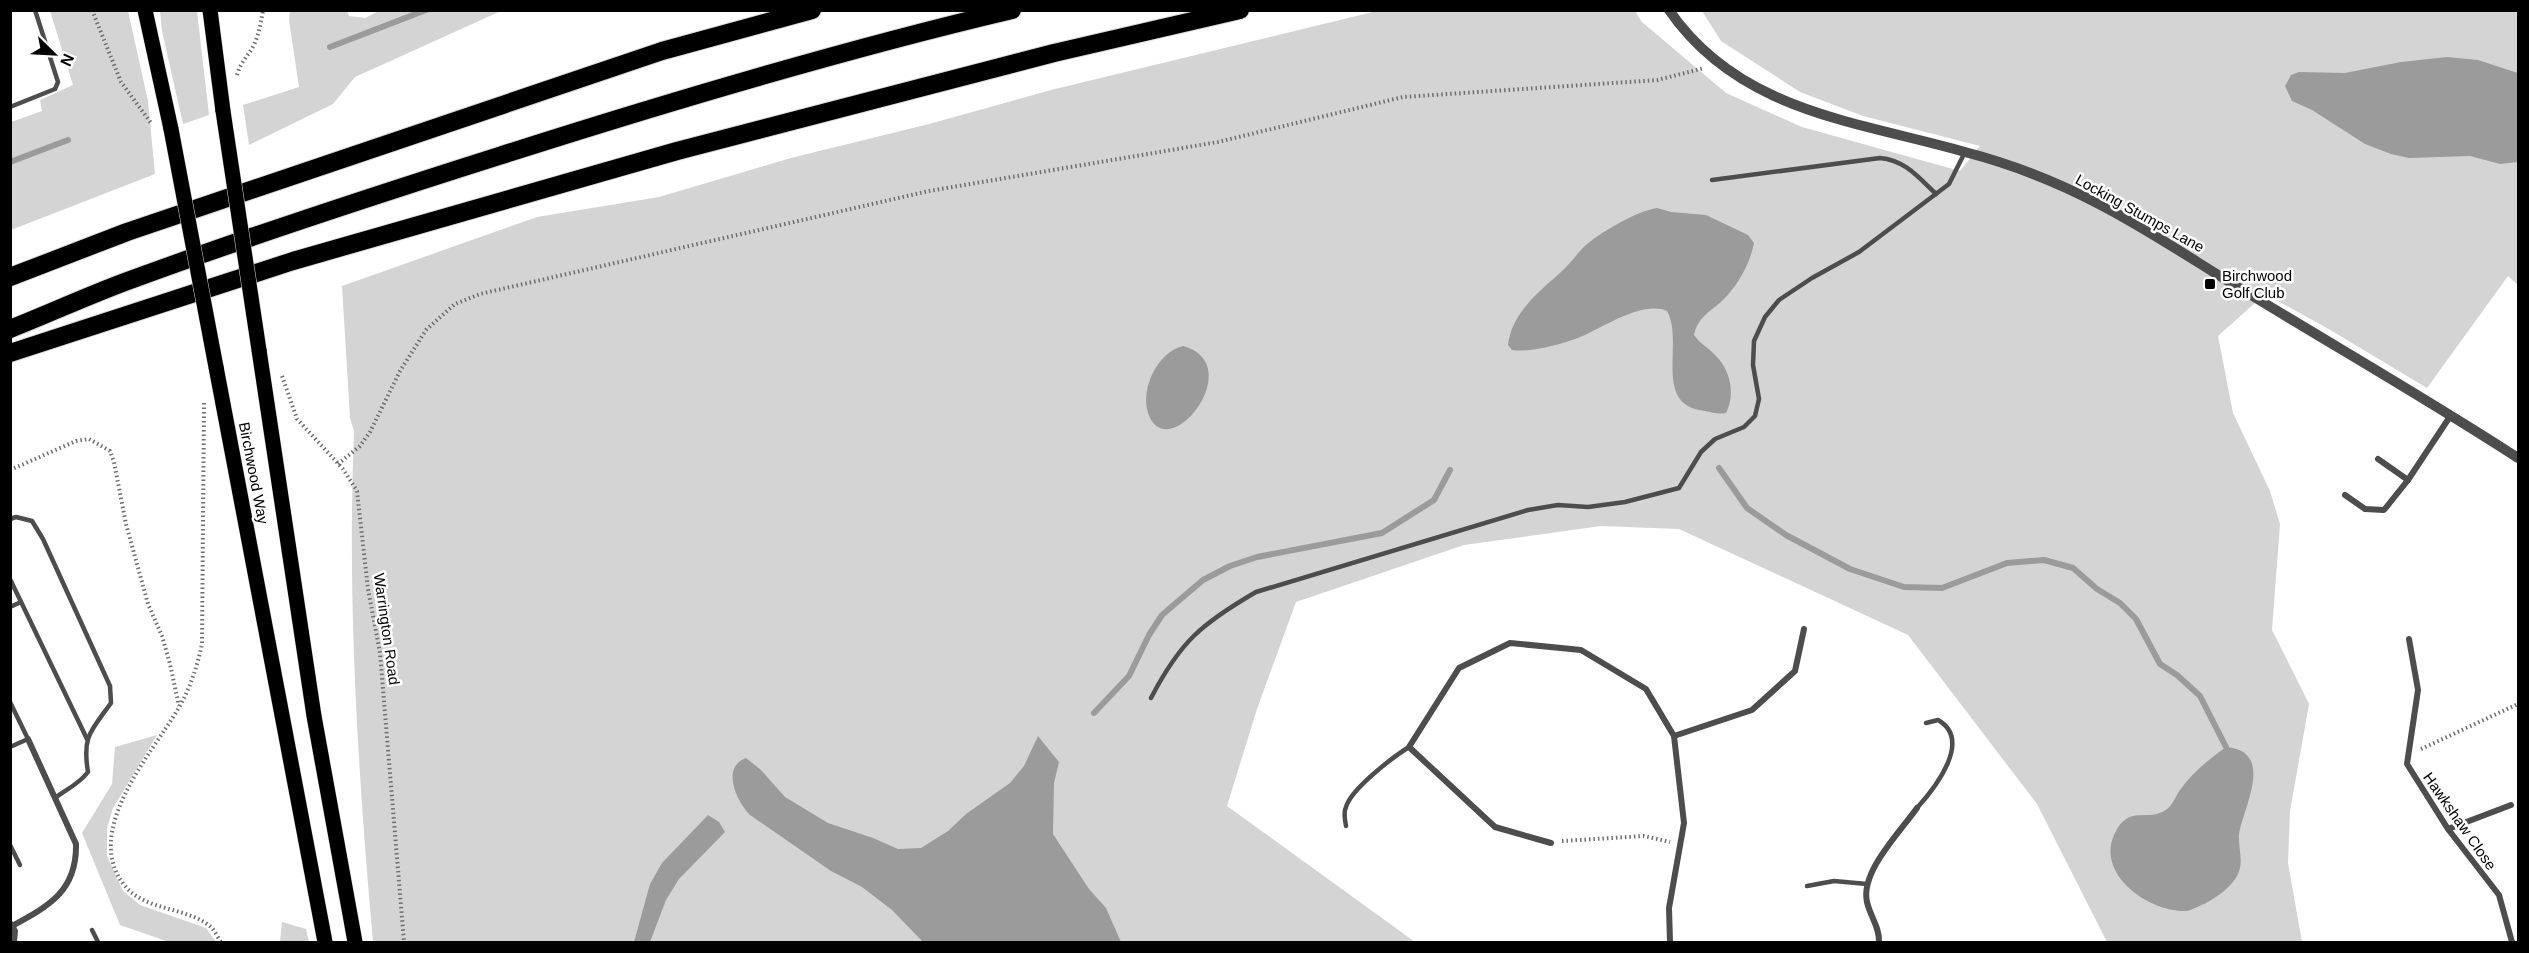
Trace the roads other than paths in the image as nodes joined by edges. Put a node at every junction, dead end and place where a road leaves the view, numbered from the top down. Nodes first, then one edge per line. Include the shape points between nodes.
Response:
1 (35, 10) edge
2 (145, 10) edge
3 (210, 10) edge
4 (812, 10) edge
5 (1012, 10) edge
6 (1240, 10) edge
7 (1669, 10) edge
8 (10, 107) edge
9 (1965, 152) junction
10 (1712, 180) dead end
11 (1936, 194) junction
12 (10, 277) edge
13 (10, 329) edge
14 (10, 353) edge
15 (2451, 415) junction
16 (2518, 458) edge
17 (2378, 459) dead end
18 (2408, 480) junction
19 (2345, 495) dead end
20 (10, 519) edge
21 (10, 579) edge
22 (21, 602) junction
23 (10, 607) edge
24 (1804, 628) dead end
25 (2409, 639) dead end
26 (1151, 698) dead end
27 (10, 702) edge
28 (1926, 723) dead end
29 (1674, 736) junction
30 (87, 739) junction
31 (28, 740) junction
32 (10, 747) edge
33 (1409, 747) junction
34 (54, 798) junction
35 (2511, 805) dead end
36 (1917, 808) joint
37 (1346, 826) dead end
38 (2448, 829) junction
39 (1551, 843) road end
40 (10, 845) edge
41 (20, 865) dead end
42 (1867, 884) junction
43 (1807, 886) dead end
44 (11, 925) edge
45 (92, 930) dead end
46 (14, 942) edge
47 (98, 942) edge
48 (325, 942) edge
49 (355, 942) edge
50 (1670, 942) edge
51 (1879, 942) edge
52 (2512, 942) edge

1 - 8 lane via 58,82 55,89
2 - 48 main road, Birchwood Way, bridge
3 - 49 main road, Birchwood Way, bridge via 314,716
4 - 12 highway via 662,51 138,228
5 - 13 highway via 685,97 486,160 131,280
6 - 14 highway via 1054,53 677,151 293,261
7 - 9 street, Locking Stumps Lane via 1697,44 1720,63 1751,85 1793,106
9 - 11 lane via 1949,184
9 - 15 street, Locking Stumps Lane via 2034,174 2098,203
10 - 11 lane via 1880,158 1894,159 1909,168
11 - 26 lane via 1859,252 1779,300 1765,317 1754,341 1753,365 1759,399 1755,416 1744,427 1715,439 1701,452 1679,488 1625,502 1528,510 1256,592 1217,615 1186,642
15 - 16 street, Locking Stumps Lane
15 - 18 street
17 - 18 street
18 - 19 street via 2384,510 2365,509
20 - 30 lane via 32,521 43,538 110,686 111,703
21 - 22 lane
22 - 23 lane
22 - 30 lane
24 - 29 street via 1796,671 1752,710
25 - 38 street, Hawkshaw Close via 2418,690 2407,764
27 - 31 lane
28 - 36 lane via 1938,720 1947,725 1953,740 1948,764 1936,787
29 - 33 street via 1646,689 1581,650 1510,643 1460,668
29 - 50 street via 1684,823 1669,908
30 - 34 lane via 84,750 88,772 79,784
31 - 32 lane
31 - 34 street
33 - 37 lane via 1388,761 1346,805
33 - 39 street via 1495,827
34 - 44 street via 75,844 72,873 55,901
35 - 38 street
36 - 42 street via 1870,873
38 - 52 street, Hawkshaw Close via 2499,895
40 - 41 lane
42 - 43 lane via 1834,881
42 - 51 street via 1866,901
44 - 46 street
45 - 47 lane

